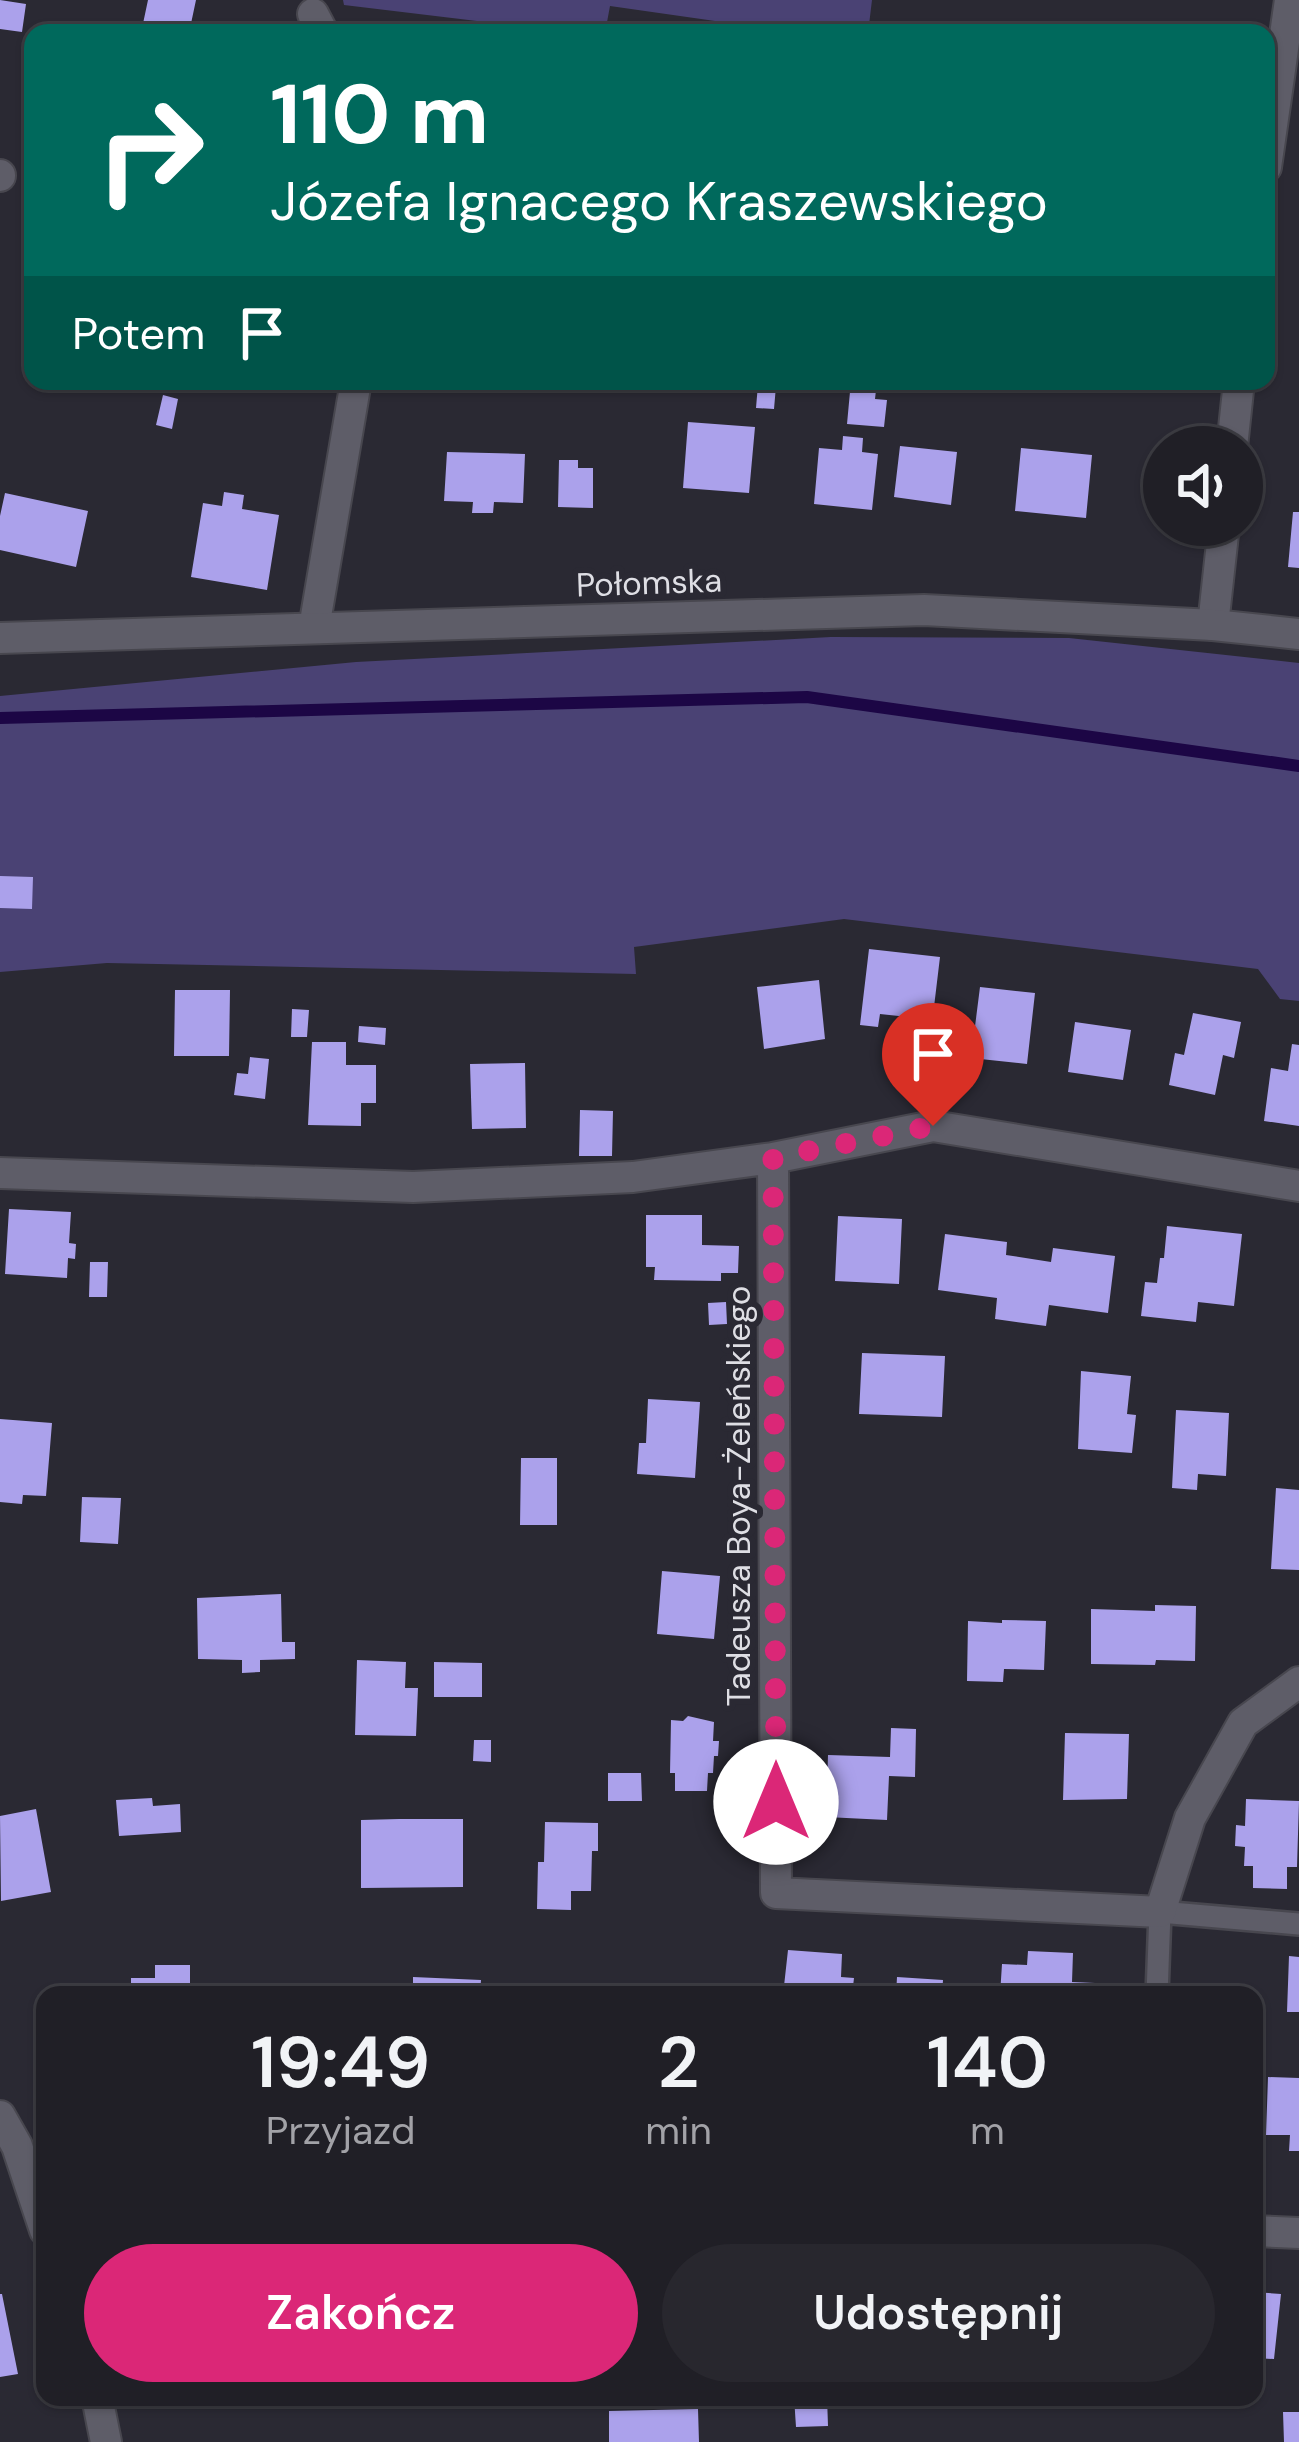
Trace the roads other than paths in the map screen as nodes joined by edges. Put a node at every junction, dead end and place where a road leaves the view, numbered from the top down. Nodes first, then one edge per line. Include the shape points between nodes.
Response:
1 (1290, 0) edge
2 (1275, 104) edge
3 (354, 390) edge
4 (1239, 390) edge
5 (1235, 426) edge
6 (1222, 546) edge
7 (1213, 625) junction
8 (314, 628) junction
9 (1299, 634) edge
10 (0, 638) edge
11 (773, 1158) junction
12 (0, 1173) edge
13 (1299, 1186) edge
14 (1299, 1682) edge
15 (1160, 1912) junction
16 (1299, 1924) edge
17 (1157, 1986) edge
18 (0, 2116) edge
19 (35, 2171) edge
20 (1263, 2231) edge
21 (1299, 2233) edge
22 (99, 2406) edge
23 (106, 2442) edge

1 - 2 street
3 - 8 street
4 - 5 street
6 - 7 street
7 - 8 street, Połomska via 924,610
7 - 9 street, Połomska
8 - 10 street, Połomska
11 - 12 street via 633,1177 413,1187
11 - 13 street via 933,1126
11 - 15 street, Tadeusza Boya-Żeleńskiego via 776,1893
14 - 15 street via 1243,1723 1190,1818
15 - 16 lane
15 - 17 lane
18 - 19 street
20 - 21 street
22 - 23 street

